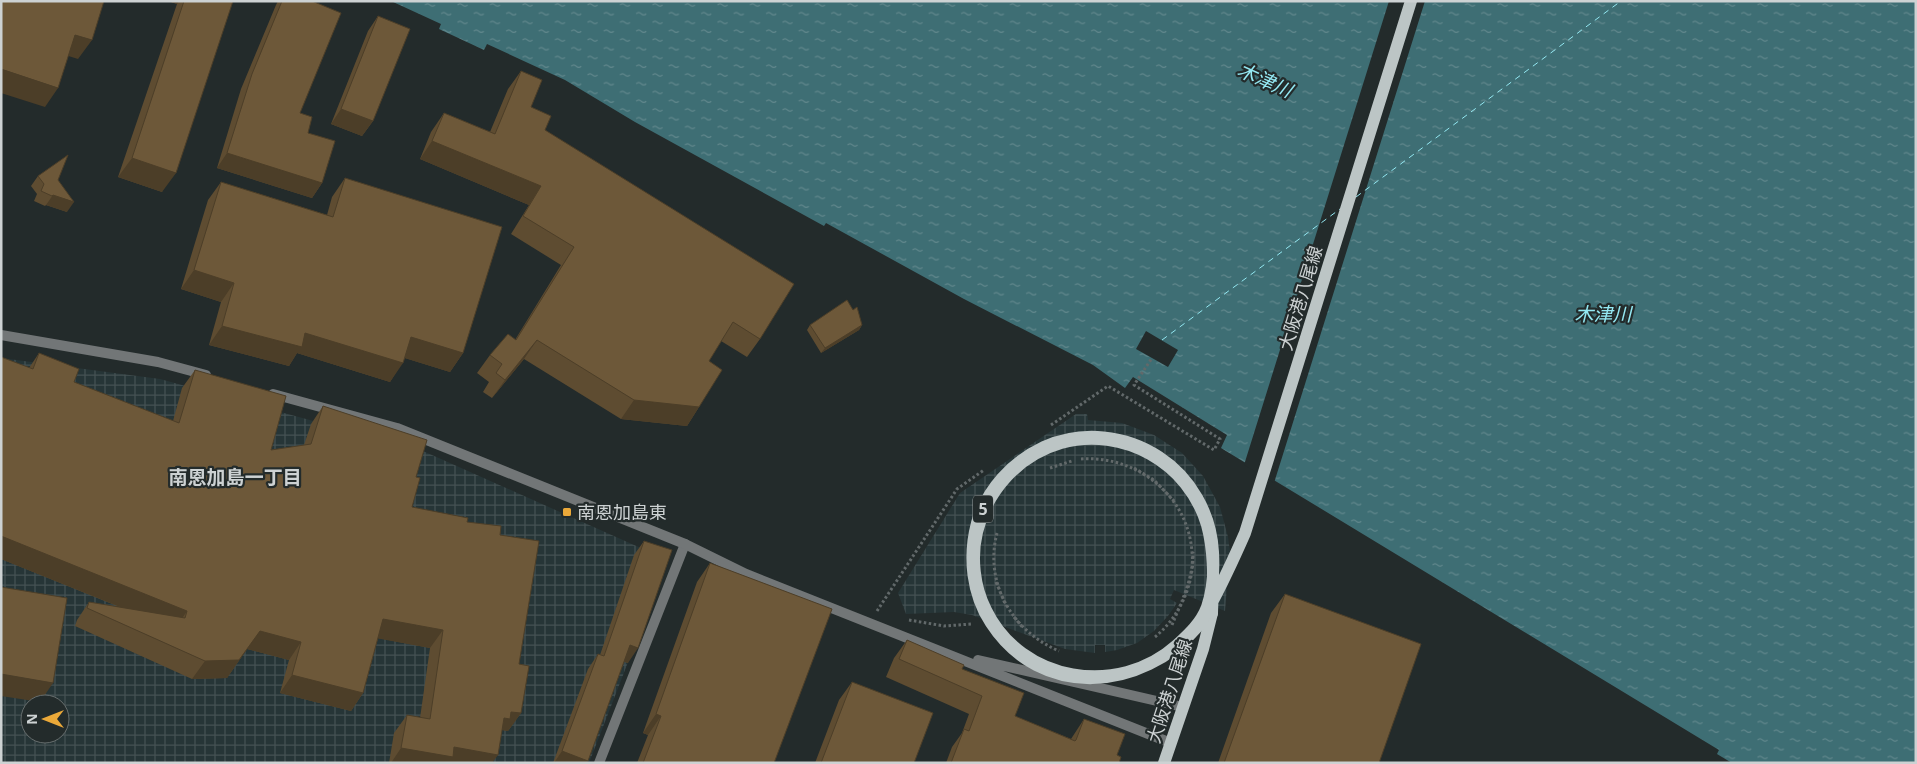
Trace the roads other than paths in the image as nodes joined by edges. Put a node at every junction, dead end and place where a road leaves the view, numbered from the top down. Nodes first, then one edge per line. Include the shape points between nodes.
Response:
1 (1411, 1) edge
2 (1, 335) edge
3 (215, 378) edge
4 (263, 391) edge
5 (685, 544) junction
6 (946, 653) junction
7 (1183, 706) junction
8 (1171, 742) junction
9 (598, 763) edge
10 (1164, 763) edge

1 - 7 main road, 大阪港八尾線 / 5, bridge via 1245,533 1224,580 1216,595 1212,603 1200,624 1179,644 1160,659 1137,670 1117,676 1098,678 1072,677 1037,665 1008,644 994,628 980,603 972,562 979,518 998,482 1018,462 1039,450 1064,440 1089,437 1114,439 1136,445 1158,457 1178,473 1195,494 1206,516 1212,539 1214,570 1213,575 1213,580 1210,596 1206,609 1195,627 1170,651 1145,666 1107,676 1079,677 1045,668 1023,654 1002,635 984,608 975,575 974,551 981,518 993,494 1030,456 1065,442 1101,439 1125,443 1148,452 1177,474 1194,495 1210,539 1214,571 1213,579 1213,588 1213,596 1212,604 1212,612
2 - 3 street via 158,362
4 - 5 street via 397,428
5 - 6 street via 746,574
5 - 9 street
6 - 7 street
6 - 8 street
7 - 8 main road, 大阪港八尾線 / 5
8 - 10 main road, 大阪港八尾線 / 5

